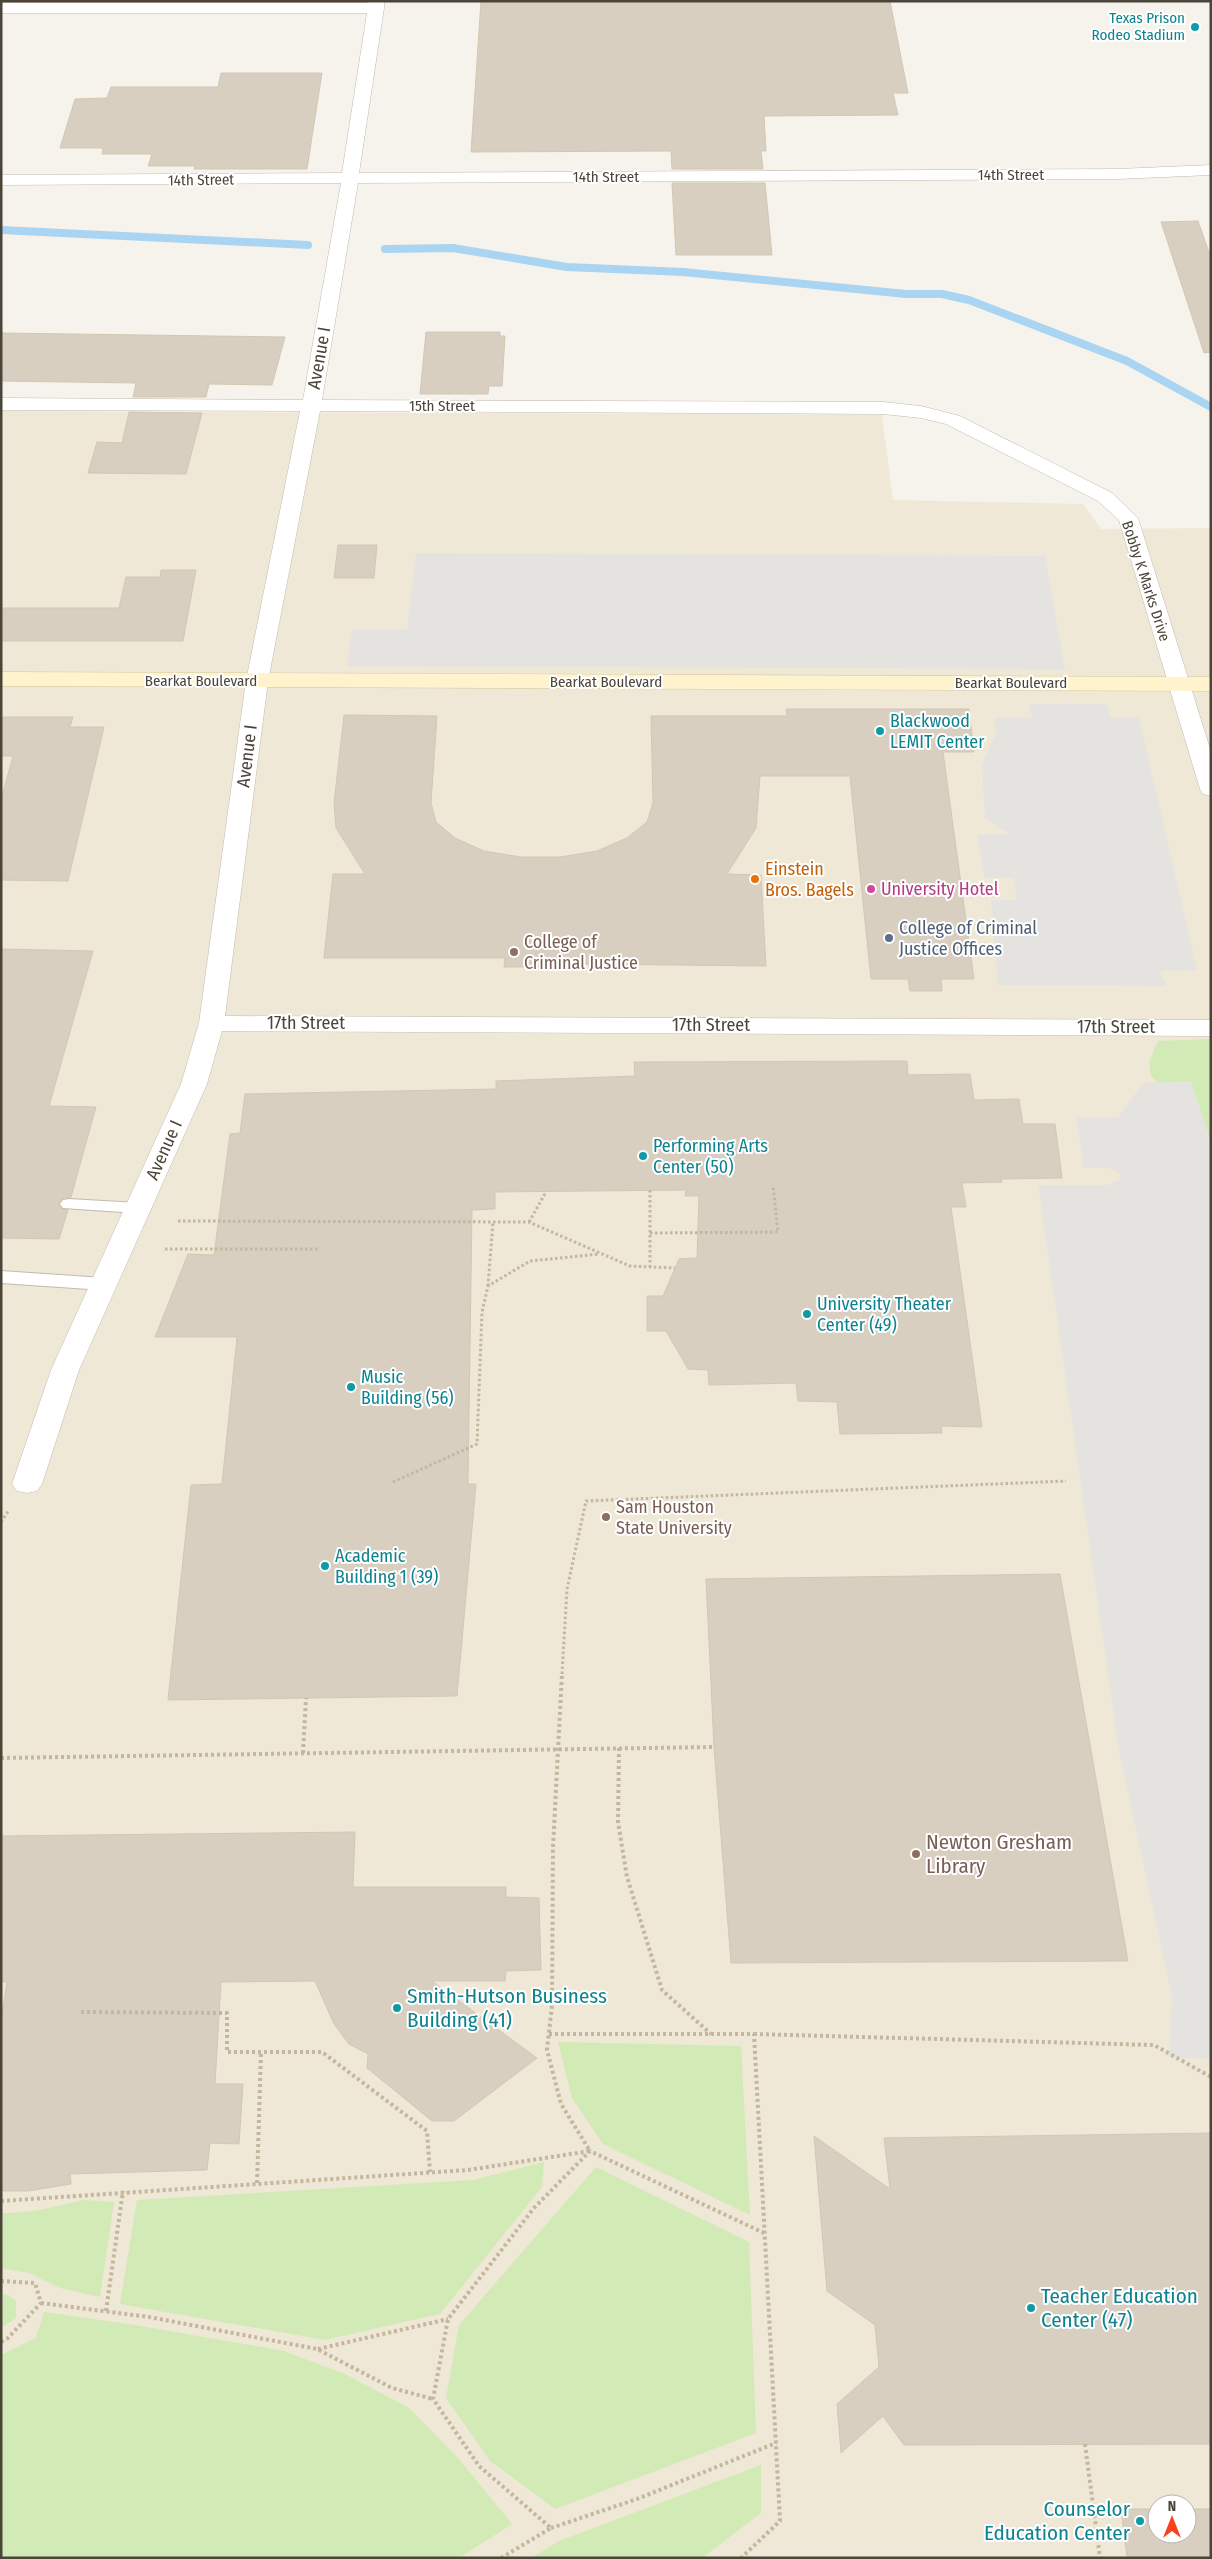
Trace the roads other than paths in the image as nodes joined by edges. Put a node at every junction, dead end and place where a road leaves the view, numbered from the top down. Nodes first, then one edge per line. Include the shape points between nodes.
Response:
1 (376, 5) edge
2 (1, 8) edge
3 (1211, 170) edge
4 (350, 178) junction
5 (1, 180) edge
6 (1, 404) edge
7 (311, 406) junction
8 (883, 408) joint
9 (1, 679) edge
10 (256, 681) junction
11 (1179, 684) junction
12 (1211, 684) edge
13 (1211, 789) edge
14 (212, 1023) junction
15 (1211, 1028) edge
16 (69, 1204) dead end
17 (138, 1208) junction
18 (1, 1277) edge
19 (104, 1284) junction
20 (27, 1484) dead end

1 - 2 street
1 - 4 street, Avenue I
3 - 4 street, 14th Street via 1118,174
4 - 5 street, 14th Street
4 - 7 street, Avenue I
6 - 7 street, 15th Street
7 - 8 street, 15th Street
7 - 10 street, Avenue I
8 - 11 street, Bobby K Marks Drive via 922,412 953,420 1105,497 1128,518
9 - 10 street, Bearkat Boulevard
10 - 11 street, Bearkat Boulevard
10 - 14 street, Avenue I
11 - 12 street, Bearkat Boulevard
11 - 13 street, Bobby K Marks Drive
14 - 15 street, 17th Street
14 - 17 street, Avenue I via 194,1084
16 - 17 lane
17 - 19 street, Avenue I
18 - 19 lane
19 - 20 street, Avenue I via 65,1370

